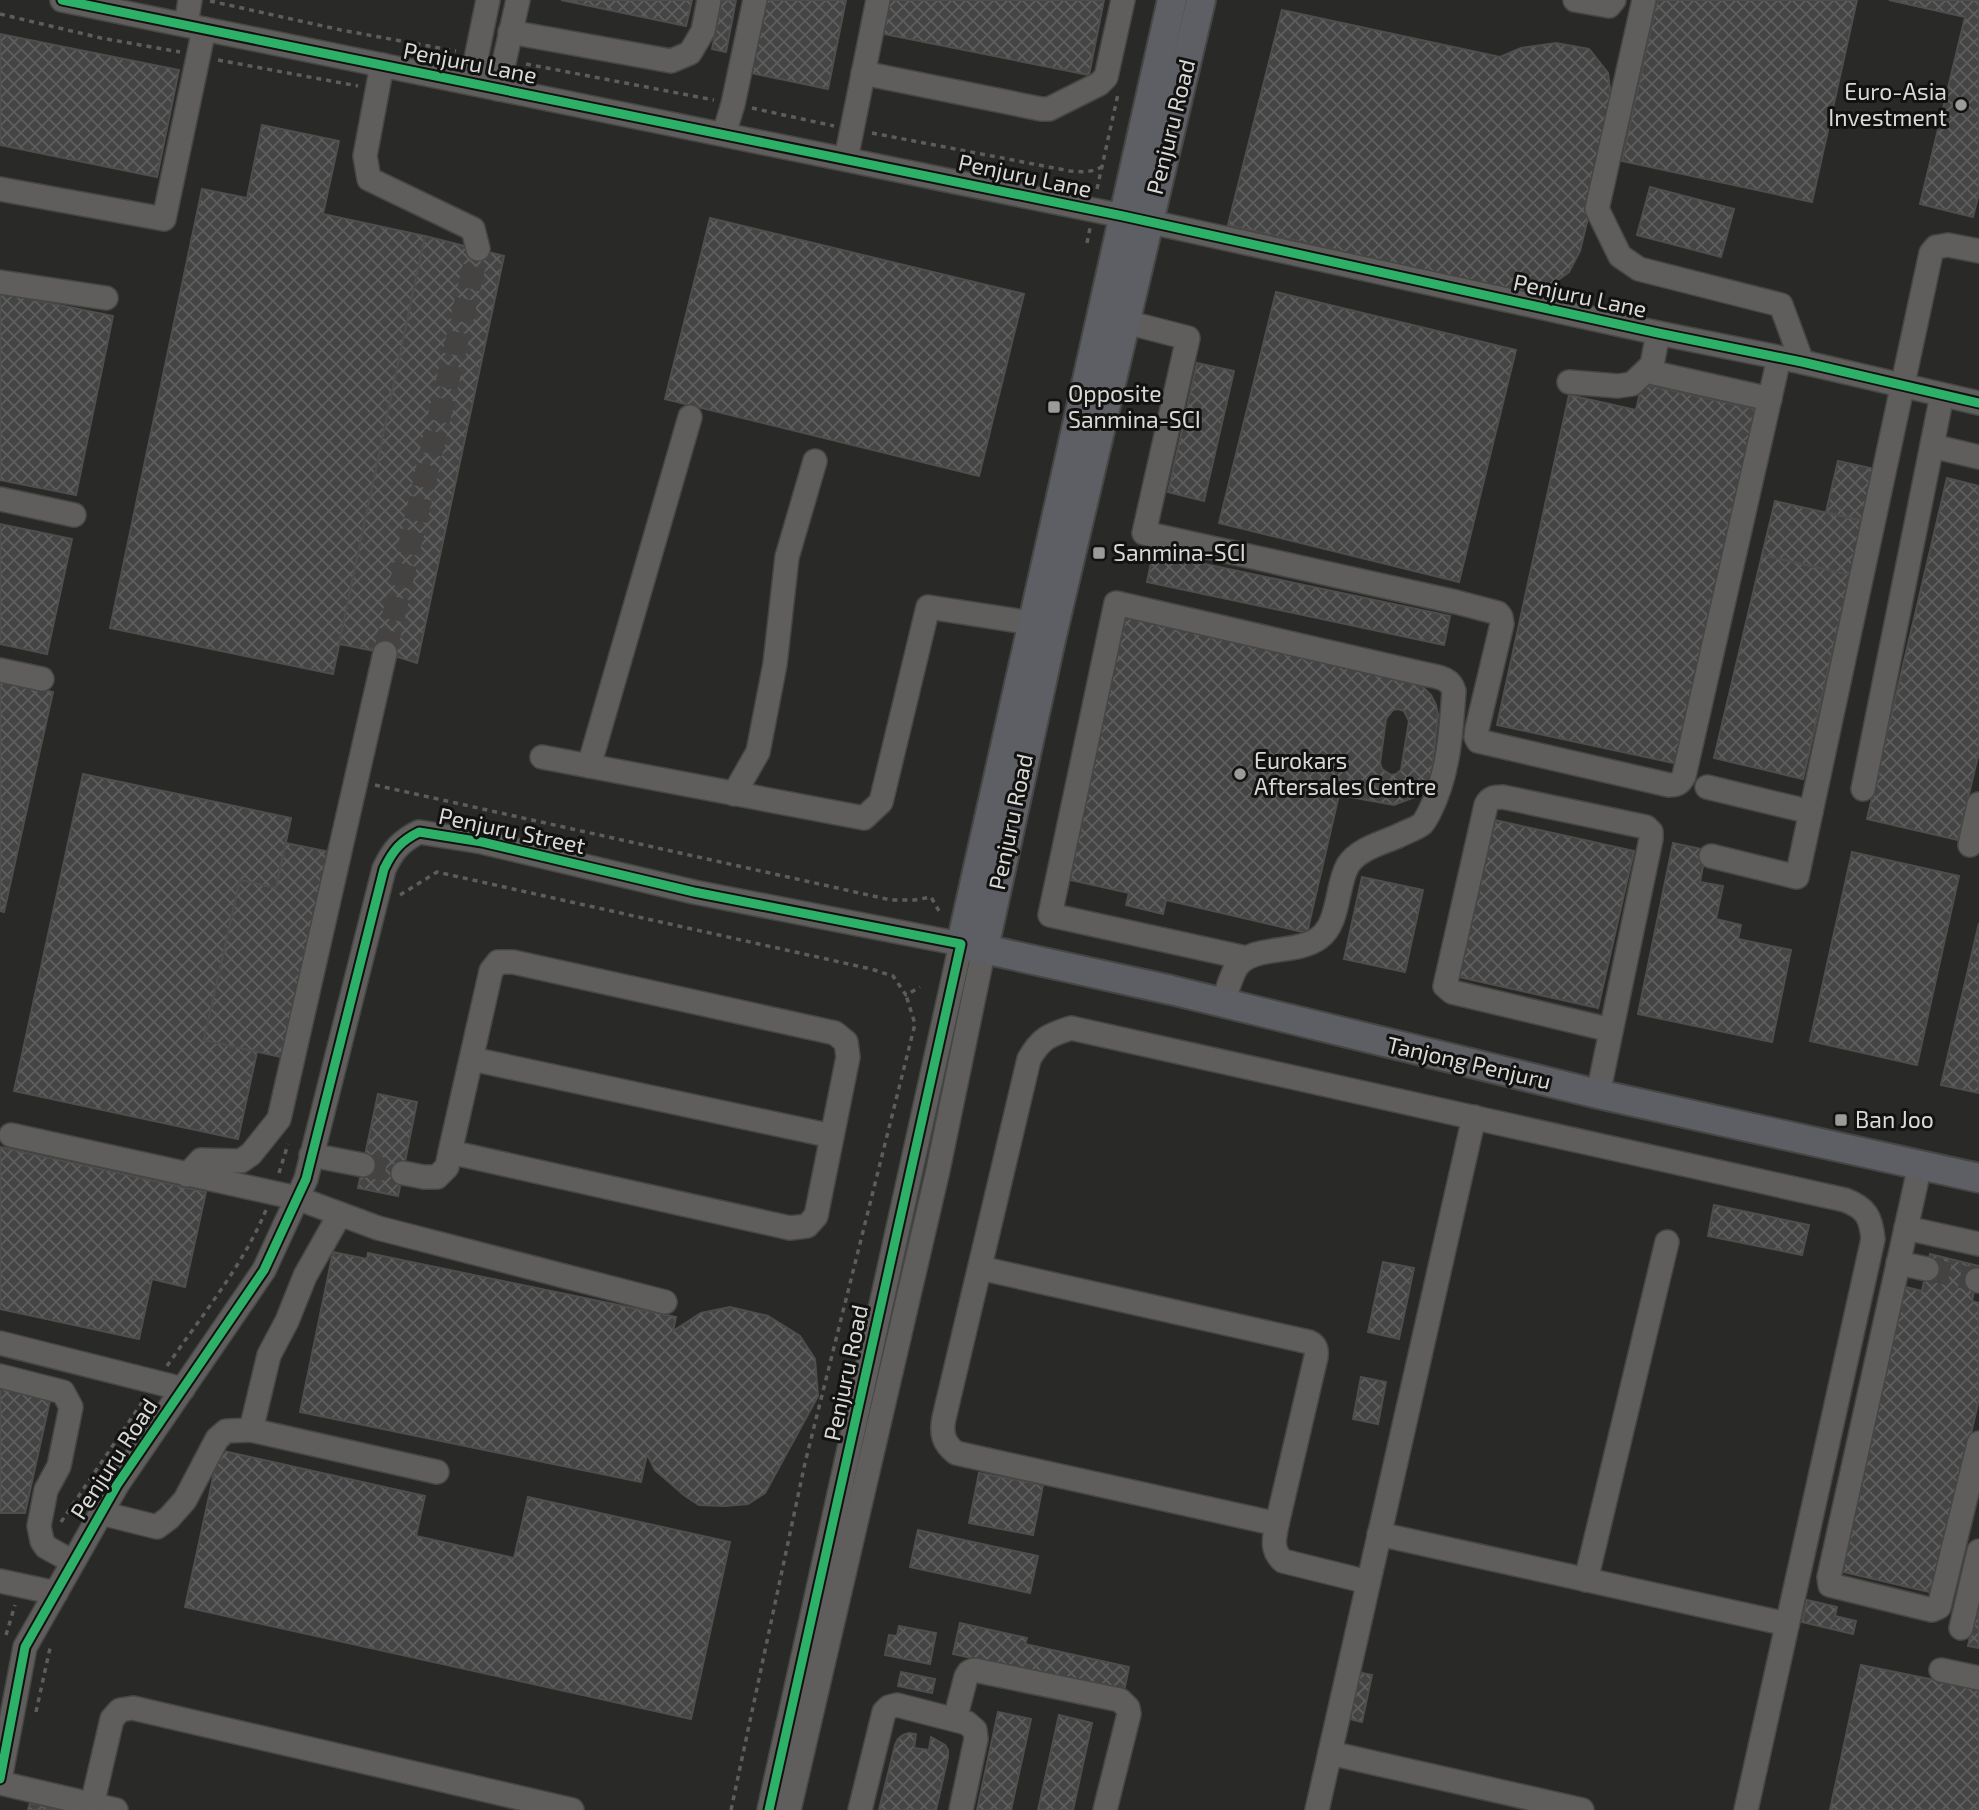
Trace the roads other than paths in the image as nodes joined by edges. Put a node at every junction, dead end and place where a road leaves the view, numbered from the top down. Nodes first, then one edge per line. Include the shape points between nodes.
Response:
1 (62, 0) edge
2 (190, 0) edge
3 (486, 0) edge
4 (518, 0) edge
5 (709, 0) edge
6 (755, 0) edge
7 (878, 0) edge
8 (1123, 0) edge
9 (1172, 0) edge
10 (1201, 0) edge
11 (1575, 0) edge
12 (1614, 0) edge
13 (1644, 0) edge
14 (195, 27) junction
15 (510, 32) junction
16 (382, 65) junction
17 (863, 73) junction
18 (471, 83) junction
19 (498, 89) junction
20 (724, 134) junction
21 (846, 159) junction
22 (0, 188) edge
23 (1136, 218) junction
24 (478, 249) dead end
25 (1979, 251) edge
26 (0, 282) edge
27 (106, 298) dead end
28 (1126, 321) junction
29 (1658, 333) junction
30 (1790, 360) junction
31 (1652, 365) junction
32 (1569, 382) dead end
33 (1903, 386) junction
34 (1942, 395) junction
35 (1770, 399) junction
36 (1979, 403) edge
37 (690, 417) dead end
38 (1932, 446) junction
39 (1979, 457) edge
40 (815, 461) dead end
41 (0, 499) edge
42 (74, 515) dead end
43 (1032, 623) junction
44 (386, 653) tunnel mouth
45 (0, 670) edge
46 (42, 679) dead end
47 (542, 757) dead end
48 (589, 766) junction
49 (1707, 787) dead end
50 (1863, 789) dead end
51 (734, 794) junction
52 (1979, 804) edge
53 (1811, 812) junction
54 (1970, 845) dead end
55 (1711, 856) dead end
56 (972, 946) junction
57 (1246, 958) junction
58 (1223, 1003) junction
59 (1611, 1030) junction
60 (472, 1059) junction
61 (1598, 1094) junction
62 (1474, 1117) junction
63 (11, 1135) dead end
64 (832, 1136) junction
65 (450, 1152) junction
66 (311, 1155) junction
67 (363, 1165) tunnel mouth
68 (1920, 1165) junction
69 (402, 1173) tunnel mouth
70 (187, 1175) junction
71 (1979, 1178) edge
72 (301, 1189) junction
73 (340, 1214) junction
74 (1906, 1228) junction
75 (1667, 1242) dead end
76 (1979, 1244) edge
77 (1898, 1263) junction
78 (980, 1268) junction
79 (1927, 1269) tunnel mouth
80 (665, 1302) dead end
81 (0, 1343) edge
82 (0, 1377) edge
83 (183, 1389) junction
84 (251, 1430) junction
85 (1979, 1443) edge
86 (438, 1472) dead end
87 (101, 1513) junction
88 (1277, 1524) junction
89 (1379, 1534) junction
90 (1979, 1551) edge
91 (73, 1562) junction
92 (1586, 1580) junction
93 (1368, 1582) junction
94 (11, 1584) edge
95 (56, 1593) junction
96 (1787, 1624) junction
97 (1961, 1628) dead end
98 (1941, 1670) dead end
99 (1979, 1678) edge
100 (955, 1719) junction
101 (1330, 1753) junction
102 (0, 1781) edge
103 (1528, 1804) edge
104 (92, 1805) junction
105 (116, 1810) edge
106 (572, 1810) edge
107 (769, 1810) edge
108 (789, 1810) edge
109 (860, 1810) edge
110 (961, 1810) edge
111 (1105, 1810) edge
112 (1317, 1810) edge
113 (1582, 1810) edge
114 (1746, 1810) edge

1 - 14 street, Penjuru Lane
2 - 14 street
3 - 18 street
4 - 15 street
5 - 15 street via 703,31 690,53 671,61
6 - 20 street
7 - 17 street
8 - 17 street via 1103,82 1049,109
9 - 23 main road, Penjuru Road
10 - 23 main road, Penjuru Road
11 - 12 street via 1604,7
13 - 30 street via 1597,209 1620,256 1639,269 1781,305
14 - 16 street, Penjuru Lane
14 - 22 street via 164,219
15 - 19 street
16 - 18 street, Penjuru Lane
16 - 24 street via 365,156 369,179 473,229
17 - 21 street
18 - 19 street, Penjuru Lane
19 - 20 street, Penjuru Lane
20 - 21 street, Penjuru Lane
21 - 23 street, Penjuru Lane
23 - 28 main road, Penjuru Road
23 - 29 street, Penjuru Lane
23 - 43 main road, Penjuru Road
25 - 33 street via 1948,244 1931,253
26 - 27 street
28 - 35 street via 1188,338 1144,533 1491,610 1501,617 1502,624 1478,741 1669,785 1681,783 1684,776
28 - 56 main road, Penjuru Road
29 - 30 street, Penjuru Lane
29 - 31 street
30 - 33 street, Penjuru Lane
30 - 35 street
31 - 32 street via 1632,384
31 - 35 street via 1654,373
33 - 34 street, Penjuru Lane
33 - 53 street
34 - 36 street, Penjuru Lane
34 - 38 street
37 - 48 street
38 - 39 street
38 - 50 street
40 - 51 street via 788,557 758,752
41 - 42 street
43 - 51 street via 928,607 881,802 864,818
43 - 56 main road, Penjuru Road
44 - 70 street via 279,1119 242,1161 201,1160
45 - 46 street
47 - 48 street
48 - 51 street
49 - 53 street
52 - 54 street
53 - 55 street via 1797,877
56 - 58 main road, Tanjong Penjuru
56 - 66 street, Penjuru Street via 419,832 393,852 384,869
56 - 107 street, Penjuru Road
56 - 108 street, Penjuru Road via 938,1170
57 - 57 street via 1302,947 1318,939 1332,919 1348,866 1358,854 1422,825 1444,775 1452,685 1424,674 1116,603 1050,915
57 - 58 street via 1237,967
58 - 61 main road, Tanjong Penjuru
59 - 59 street via 1651,832 1646,827 1503,797 1488,800 1445,986 1452,992
59 - 61 street
60 - 64 street
60 - 64 street via 491,971 498,962 513,962 835,1033 846,1042 848,1057
60 - 65 street
61 - 68 main road, Tanjong Penjuru
62 - 78 street via 1071,1028 1038,1044 1029,1059
62 - 89 street
62 - 96 street via 1845,1200 1858,1205 1870,1219 1873,1239
63 - 70 street
64 - 65 street via 816,1216 807,1226 790,1228
65 - 69 street via 447,1167 437,1177
66 - 67 street
66 - 72 street, Penjuru Street
68 - 71 main road, Tanjong Penjuru
68 - 74 street
70 - 72 street via 273,1193
72 - 73 street
72 - 83 street, Penjuru Road via 264,1270
73 - 80 street via 378,1228
73 - 84 street via 269,1355
74 - 76 street
74 - 77 street
75 - 92 street
77 - 79 street
77 - 85 street via 1830,1585 1932,1610 1939,1607
78 - 88 street via 942,1431 948,1447 956,1453
78 - 88 street via 1315,1345
81 - 83 street
82 - 91 street via 63,1392 71,1407 59,1466 46,1490 39,1526 46,1547
83 - 87 street, Penjuru Road
84 - 86 street
84 - 87 street via 226,1431 217,1439 185,1500 156,1527
87 - 91 street, Penjuru Road
88 - 93 street via 1273,1545 1283,1561
89 - 92 street
89 - 93 street
90 - 97 street
91 - 95 street, Penjuru Road
92 - 96 street
93 - 101 street
94 - 95 street
95 - 102 street, Penjuru Road via 25,1647
96 - 114 street
98 - 99 street
100 - 109 street via 889,1707
100 - 110 street via 973,1727 976,1739
100 - 111 street via 966,1677 974,1670 1120,1700 1129,1714
101 - 103 street
101 - 112 street
102 - 104 street
103 - 113 street
104 - 105 street
104 - 106 street via 112,1719 120,1710 133,1708

